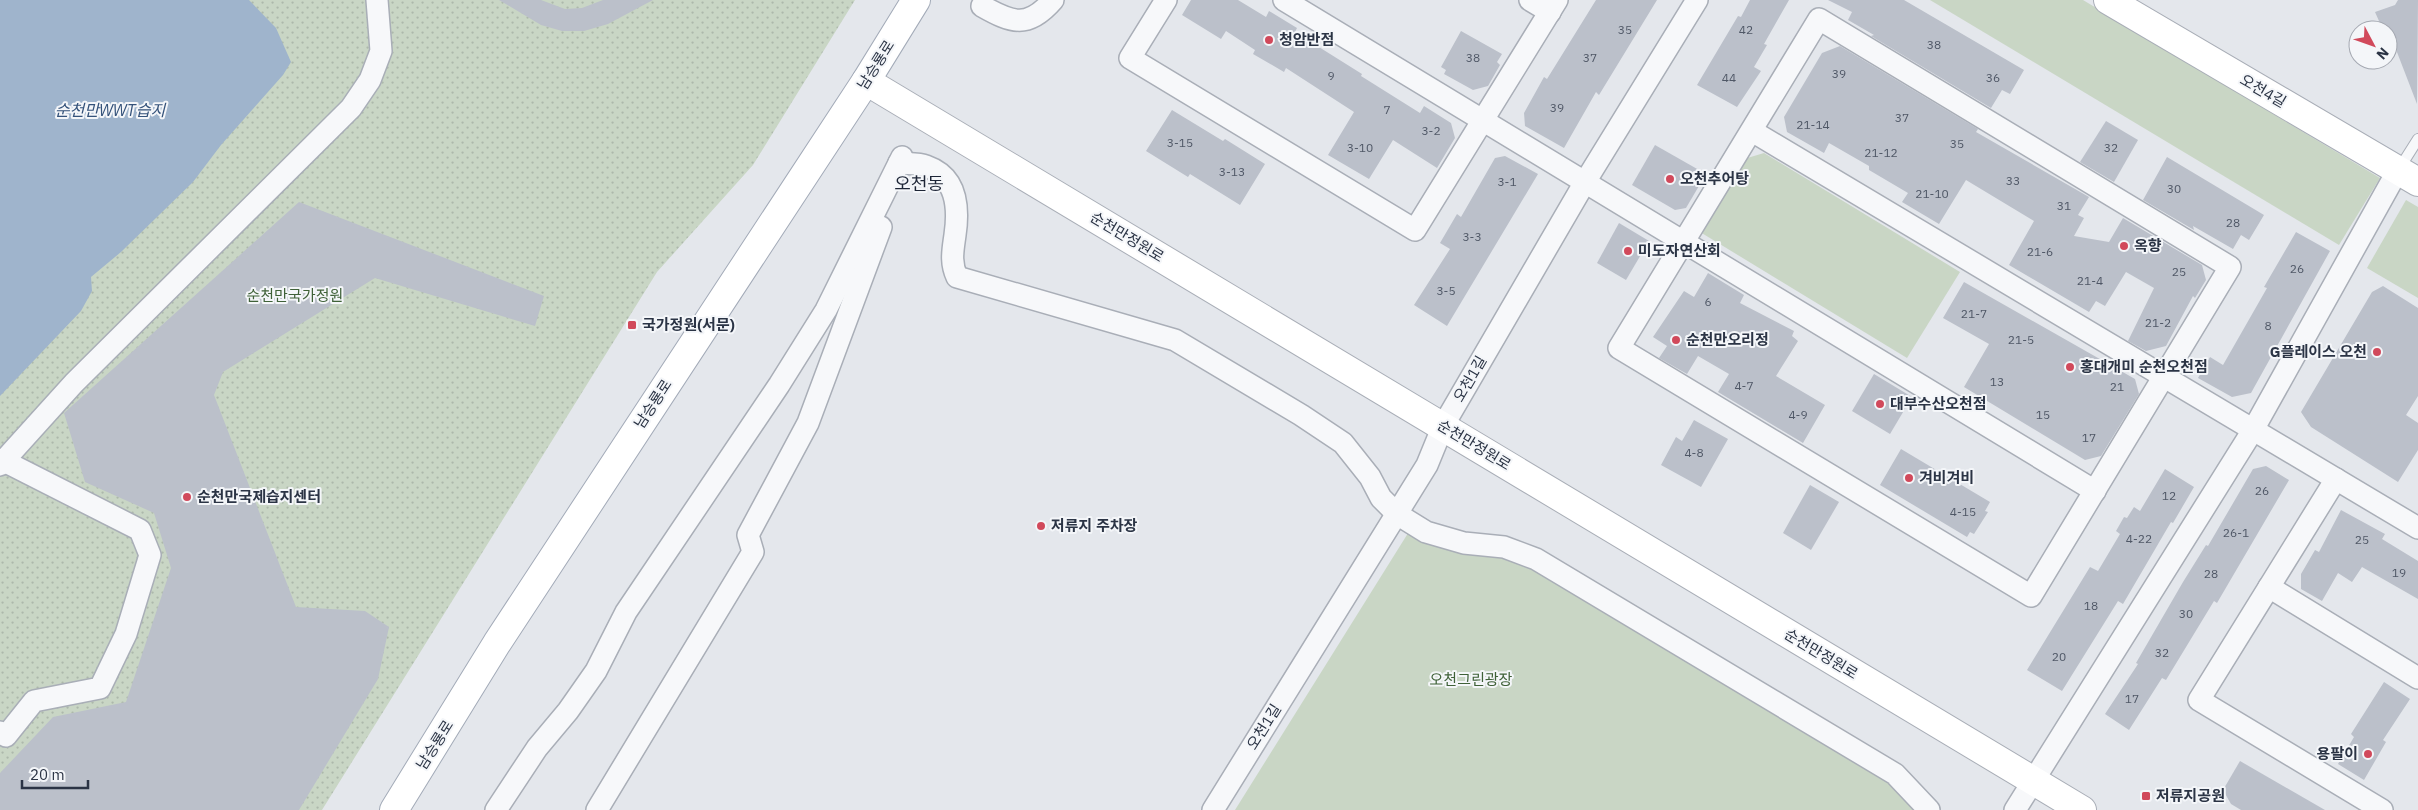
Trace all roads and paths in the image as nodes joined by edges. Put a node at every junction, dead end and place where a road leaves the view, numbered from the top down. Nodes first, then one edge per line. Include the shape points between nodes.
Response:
1 (376, 0) edge
2 (916, 0) edge
3 (1053, 0) edge
4 (1166, 0) edge
5 (1284, 0) edge
6 (1530, 0) edge
7 (1697, 0) edge
8 (2108, 0) edge
9 (982, 6) dead end
10 (1554, 6) edge
11 (866, 81) junction
12 (1483, 120) junction
13 (1752, 131) junction
14 (2418, 139) edge
15 (2408, 176) edge
16 (1585, 182) junction
17 (886, 190) junction
18 (1683, 242) junction
19 (2165, 376) junction
20 (1443, 426) junction
21 (2253, 430) junction
22 (2, 463) edge
23 (2336, 479) junction
24 (2094, 491) junction
25 (1397, 514) junction
26 (2418, 528) edge
27 (2269, 587) junction
28 (2418, 678) edge
29 (0, 732) edge
30 (2032, 781) junction
31 (394, 810) edge
32 (496, 810) edge
33 (597, 810) edge
34 (1213, 810) edge
35 (1929, 810) edge
36 (2015, 810) edge
37 (2082, 810) edge
38 (2382, 810) edge

1 - 22 street via 381,51 370,80 351,108 74,384
2 - 11 main road, 남승룡로
3 - 9 street via 1032,18 1019,21 1008,20
4 - 12 street via 1130,58 1415,230
5 - 12 street
6 - 10 street
7 - 16 street, 오천1길
8 - 15 main road, 오천4길
10 - 12 street
11 - 20 main road, 순천만정원로
11 - 31 main road, 남승룡로 via 497,643
12 - 16 street
13 - 18 street
13 - 19 street
13 - 19 street via 1819,19 2230,267
14 - 15 lane
15 - 21 street
16 - 18 street
16 - 20 street, 오천1길
17 - 25 street via 901,160 926,166 950,185 956,197 958,214 952,255 957,277 1150,331 1190,348 1343,443 1370,477 1381,498
17 - 32 street via 826,310 779,385 626,612 596,671 568,712 537,748
17 - 33 street via 885,216 808,423 748,535 752,552
18 - 24 street
18 - 24 street via 1619,348 2030,596
19 - 21 street
19 - 24 street
20 - 25 street, 오천1길 via 1427,464
20 - 30 main road, 순천만정원로
21 - 23 street
21 - 30 street
22 - 29 street via 140,530 150,555 126,634 100,688 34,702 6,736
23 - 26 street
23 - 27 street
25 - 34 street, 오천1길
25 - 35 street via 1426,532 1447,539 1504,547 1536,558 1895,774
27 - 28 street
27 - 38 street via 2199,700
30 - 36 street
30 - 37 main road, 순천만정원로

